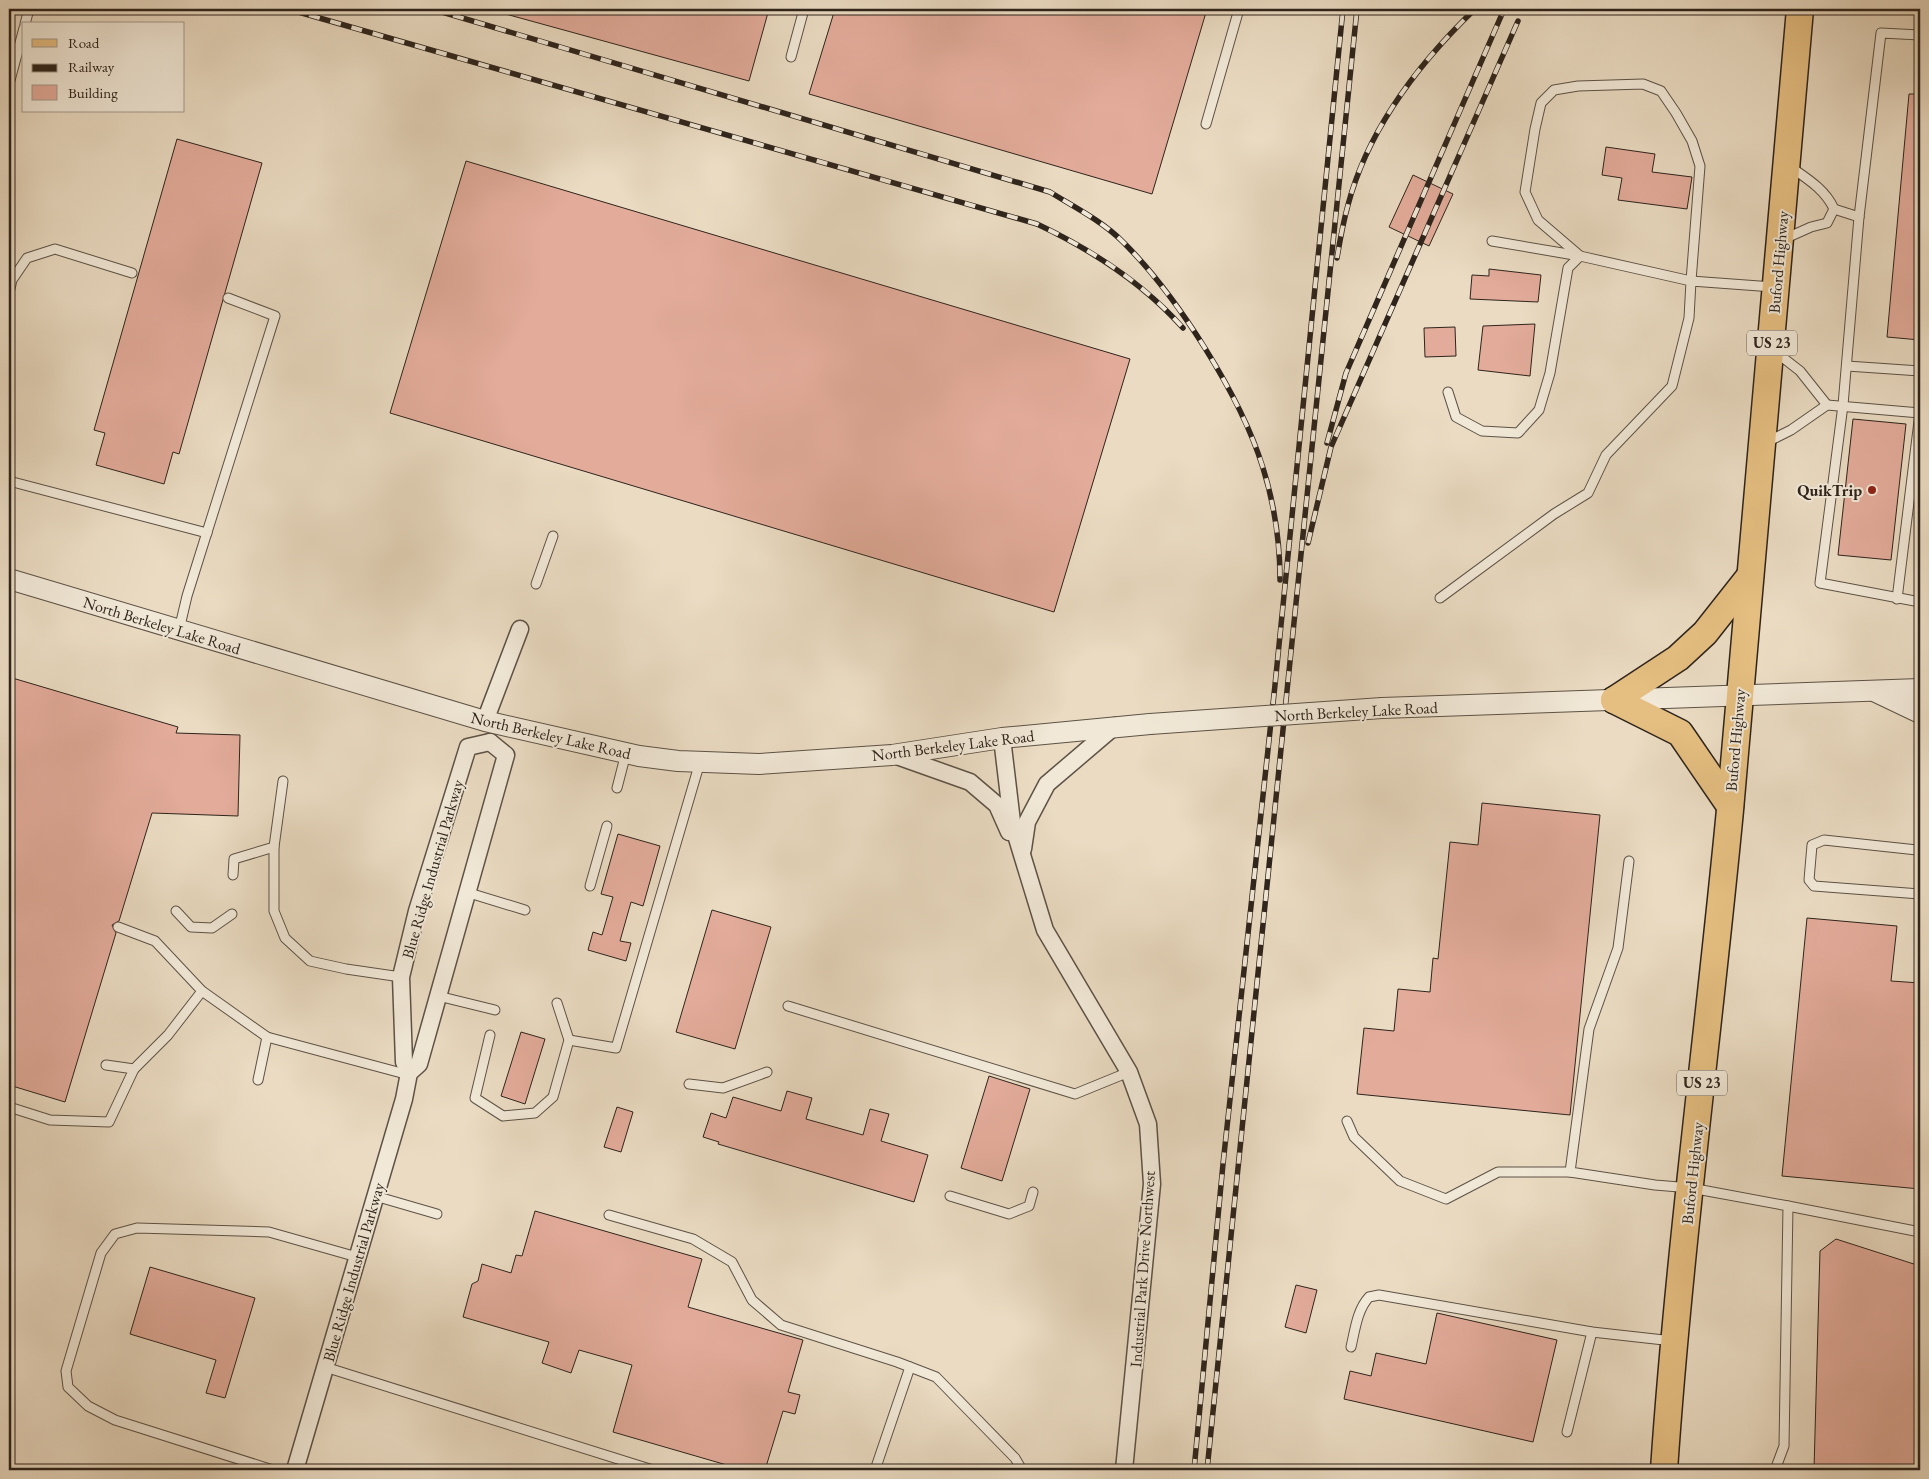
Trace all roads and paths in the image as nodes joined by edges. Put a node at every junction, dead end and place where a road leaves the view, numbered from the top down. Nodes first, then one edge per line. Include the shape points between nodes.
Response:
1 (29, 9) edge
2 (804, 9) edge
3 (1239, 9) edge
4 (1800, 9) edge
5 (26, 22) edge
6 (22, 35) edge
7 (1920, 35) edge
8 (791, 57) dead end
9 (9, 84) edge
10 (1206, 124) dead end
11 (1786, 164) junction
12 (1834, 209) junction
13 (1859, 217) junction
14 (1492, 241) dead end
15 (1779, 241) junction
16 (1580, 256) junction
17 (132, 273) dead end
18 (1691, 281) junction
19 (1776, 287) junction
20 (9, 293) edge
21 (228, 298) dead end
22 (1771, 348) junction
23 (1847, 366) junction
24 (1920, 371) edge
25 (1448, 392) dead end
26 (1827, 405) junction
27 (1843, 405) junction
28 (1762, 444) junction
29 (9, 481) edge
30 (207, 533) junction
31 (553, 536) dead end
32 (1750, 576) junction
33 (9, 579) edge
34 (536, 584) dead end
35 (1440, 598) dead end
36 (1897, 599) junction
37 (1920, 602) edge
38 (520, 629) dead end
39 (179, 630) junction
40 (1920, 689) edge
41 (1875, 691) junction
42 (1739, 696) junction
43 (1614, 700) junction
44 (1920, 713) edge
45 (1115, 726) junction
46 (490, 729) junction
47 (1002, 738) junction
48 (626, 753) junction
49 (892, 754) junction
50 (700, 762) junction
51 (283, 781) dead end
52 (617, 788) dead end
53 (1730, 806) junction
54 (607, 826) dead end
55 (274, 847) junction
56 (1920, 852) edge
57 (1022, 859) junction
58 (1629, 861) dead end
59 (233, 875) dead end
60 (590, 886) dead end
61 (466, 892) junction
62 (1920, 894) edge
63 (525, 910) dead end
64 (176, 911) dead end
65 (232, 914) dead end
66 (118, 926) dead end
67 (401, 977) junction
68 (202, 991) junction
69 (438, 996) junction
70 (557, 1003) dead end
71 (788, 1006) dead end
72 (495, 1010) dead end
73 (490, 1035) dead end
74 (268, 1037) junction
75 (569, 1040) junction
76 (106, 1065) dead end
77 (134, 1069) junction
78 (767, 1072) dead end
79 (1129, 1072) junction
80 (409, 1074) junction
81 (258, 1080) dead end
82 (689, 1084) dead end
83 (9, 1107) edge
84 (1347, 1121) dead end
85 (1570, 1172) junction
86 (1691, 1188) junction
87 (1033, 1192) dead end
88 (375, 1196) junction
89 (950, 1196) dead end
90 (1788, 1206) junction
91 (437, 1214) dead end
92 (609, 1216) dead end
93 (1920, 1232) edge
94 (357, 1258) junction
95 (1592, 1332) junction
96 (1673, 1341) junction
97 (1351, 1347) dead end
98 (325, 1367) junction
99 (910, 1367) junction
100 (1567, 1432) dead end
101 (273, 1470) edge
102 (295, 1470) edge
103 (653, 1470) edge
104 (875, 1470) edge
105 (1022, 1470) edge
106 (1124, 1470) edge
107 (1664, 1470) edge
108 (1775, 1470) edge

1 - 5 lane
2 - 8 lane
3 - 10 lane
4 - 11 main road, Buford Highway / US 23
6 - 9 lane
7 - 13 lane via 1881,33
11 - 12 lane via 1818,188
11 - 15 main road, Buford Highway / US 23
12 - 13 lane
12 - 15 lane via 1827,223 1811,226
13 - 23 lane
14 - 16 lane
15 - 19 main road, Buford Highway / US 23
16 - 18 lane
16 - 18 lane via 1538,220 1525,192 1541,103 1554,90 1643,84 1661,91 1692,141 1700,166
16 - 25 lane via 1568,268 1550,373 1539,410 1518,433 1482,431 1456,417
17 - 20 lane via 55,249 28,258 12,280
18 - 19 lane
18 - 35 lane via 1689,318 1672,386 1606,455 1588,493 1554,514
19 - 22 main road, Buford Highway / US 23
21 - 30 lane via 275,316
22 - 26 lane via 1800,371
22 - 28 main road, Buford Highway / US 23
23 - 24 lane
23 - 27 lane
26 - 27 lane
26 - 28 lane via 1791,430
27 - 36 lane via 1820,582
27 - 36 lane via 1920,413
28 - 32 main road, Buford Highway / US 23
29 - 30 lane
30 - 39 lane
31 - 34 lane
32 - 42 main road, Buford Highway / US 23
32 - 43 main road via 1705,632 1678,658
33 - 39 street, North Berkeley Lake Road
36 - 37 lane
38 - 46 street
39 - 46 street, North Berkeley Lake Road
40 - 41 street, North Berkeley Lake Road
41 - 42 street, North Berkeley Lake Road
41 - 44 street
42 - 43 street, North Berkeley Lake Road
42 - 53 main road, Buford Highway / US 23
43 - 45 street, North Berkeley Lake Road, bridge via 1382,708
43 - 53 main road via 1680,733
45 - 47 street, North Berkeley Lake Road
45 - 57 street via 1047,784 1026,822
46 - 48 street, North Berkeley Lake Road
46 - 61 street, Blue Ridge Industrial Parkway via 506,754
46 - 67 street, Blue Ridge Industrial Parkway via 468,747 417,911
47 - 49 street, North Berkeley Lake Road
47 - 57 street, Industrial Park Drive Northwest via 1012,822
48 - 50 street, North Berkeley Lake Road
48 - 52 lane
49 - 50 street, North Berkeley Lake Road via 760,764
49 - 57 street via 970,782 997,805
50 - 75 lane via 616,1048
51 - 55 lane
53 - 86 main road, Buford Highway / US 23
54 - 60 lane
55 - 59 lane via 234,858
55 - 67 lane via 274,911 284,938 310,961
56 - 62 lane via 1824,840 1812,845 1809,880 1814,886
57 - 79 street, Industrial Park Drive Northwest via 1045,930
58 - 85 lane via 1618,948 1589,1029
61 - 63 lane
61 - 69 street, Blue Ridge Industrial Parkway
64 - 65 lane via 191,927 212,928
66 - 68 lane via 155,941
67 - 80 street, Blue Ridge Industrial Parkway via 404,1062
68 - 74 lane
68 - 77 lane via 168,1035
69 - 72 lane
69 - 80 street, Blue Ridge Industrial Parkway via 419,1064
70 - 75 lane
71 - 79 lane via 1075,1094
73 - 75 lane via 475,1098 503,1116 535,1113 553,1097
74 - 80 lane
74 - 81 lane
76 - 77 lane
77 - 83 lane via 109,1122 50,1120
78 - 82 lane via 723,1088
79 - 106 street, Industrial Park Drive Northwest via 1148,1124 1152,1184
80 - 88 street, Blue Ridge Industrial Parkway
84 - 85 lane via 1354,1137 1400,1182 1446,1198 1498,1172
85 - 86 lane
86 - 90 lane
86 - 96 main road, Buford Highway / US 23
87 - 89 lane via 1029,1206 1010,1214
88 - 91 lane
88 - 94 street, Blue Ridge Industrial Parkway
90 - 93 lane
90 - 108 lane via 1784,1446
92 - 99 lane via 693,1239 732,1262 752,1300 781,1324
94 - 98 street, Blue Ridge Industrial Parkway
94 - 101 lane via 269,1232 137,1228 115,1234 101,1253 66,1371 68,1387 88,1406 115,1420
95 - 96 lane
95 - 97 lane via 1379,1295 1369,1296 1365,1301
95 - 100 lane
96 - 107 main road, Buford Highway / US 23
98 - 102 street, Blue Ridge Industrial Parkway
98 - 103 lane
99 - 104 lane
99 - 105 lane via 936,1377 1015,1458

